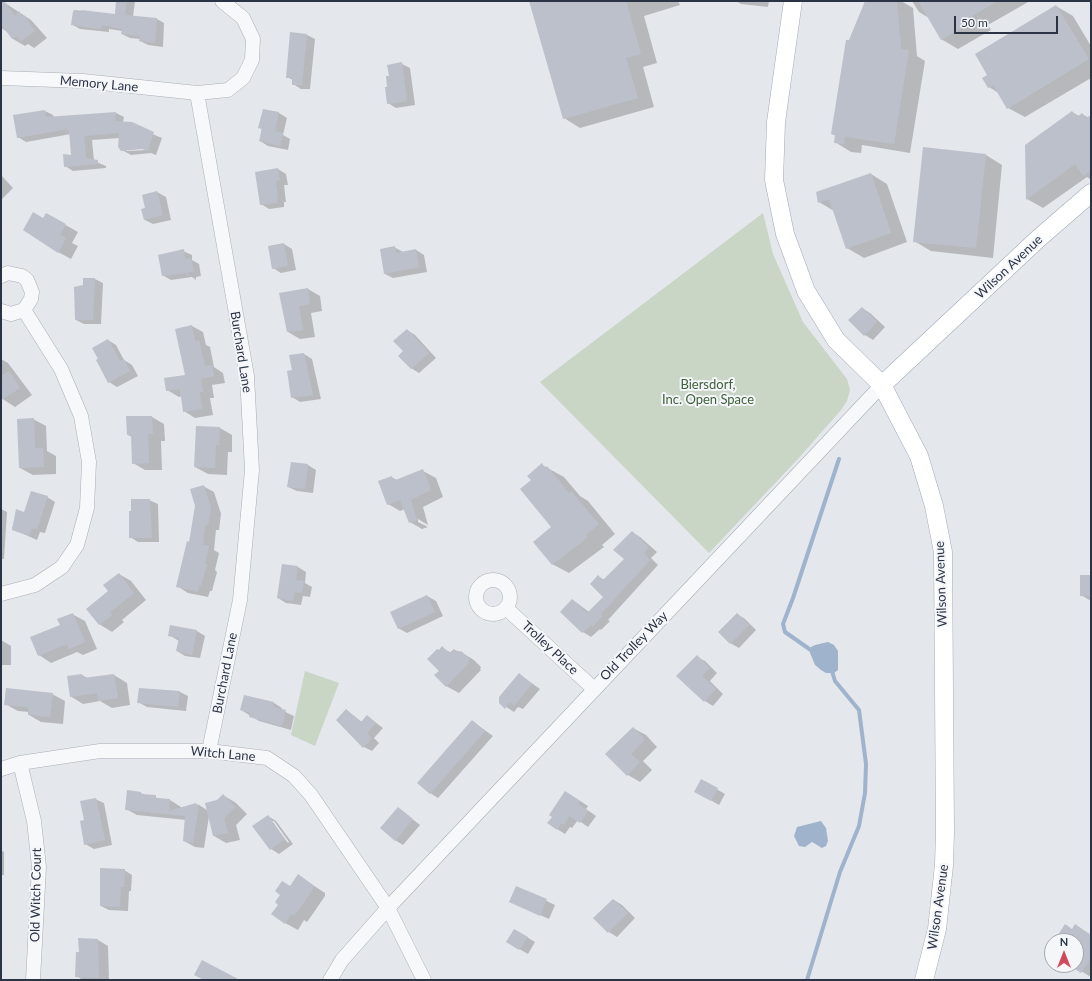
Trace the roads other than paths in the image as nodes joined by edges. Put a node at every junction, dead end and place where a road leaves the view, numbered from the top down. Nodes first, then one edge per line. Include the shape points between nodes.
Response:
1 (222, 1) edge
2 (793, 1) edge
3 (1, 78) edge
4 (197, 93) junction
5 (1091, 193) edge
6 (1, 276) edge
7 (24, 310) junction
8 (1, 311) edge
9 (882, 385) junction
10 (1, 594) edge
11 (506, 608) dead end
12 (594, 688) junction
13 (210, 751) junction
14 (20, 763) junction
15 (1, 769) edge
16 (388, 908) junction
17 (33, 980) edge
18 (330, 980) edge
19 (424, 980) edge
20 (924, 980) edge

1 - 4 street via 243,18 253,39 252,60 243,78 228,90
2 - 9 main road via 775,129 774,180 785,234 806,291 836,340
3 - 4 street, Memory Lane via 83,81
4 - 13 street, Burchard Lane via 247,376 252,470 240,600
5 - 9 main road, Wilson Avenue via 1039,238
6 - 7 street via 15,274 27,280 32,292
7 - 8 street via 11,314
7 - 10 street via 61,369 81,416 89,462 87,508 77,545 62,567 35,585
9 - 12 street, Old Trolley Way
9 - 20 main road, Wilson Avenue via 919,456 934,506 943,552 945,845 937,929
11 - 12 street, Trolley Place
12 - 16 street, Old Trolley Way
13 - 14 street, Witch Lane via 100,751
13 - 16 street, Witch Lane via 267,758 294,776 311,795
14 - 15 street, Witch Lane
14 - 17 street, Old Witch Court via 34,821 39,867
16 - 18 street, Old Trolley Way via 342,960
16 - 19 street, Witch Lane

